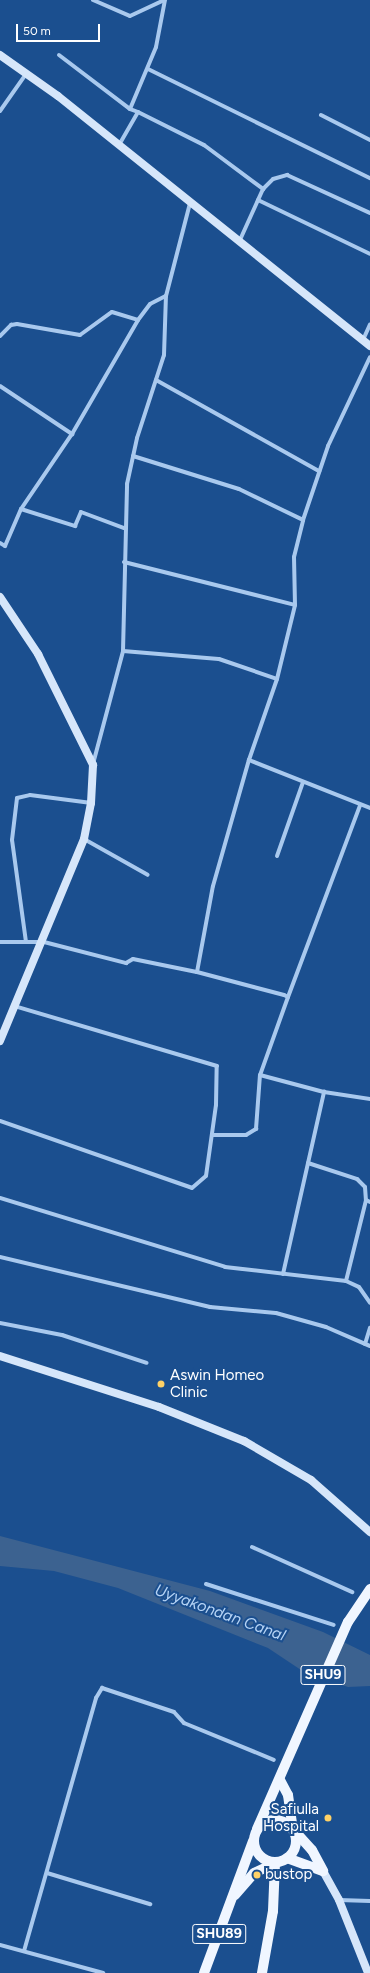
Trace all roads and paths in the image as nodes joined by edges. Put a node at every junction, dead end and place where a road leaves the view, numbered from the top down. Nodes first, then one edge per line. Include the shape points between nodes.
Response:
1 (93, 0) edge
2 (165, 0) edge
3 (59, 54) dead end
4 (0, 55) edge
5 (148, 69) junction
6 (26, 74) junction
7 (130, 109) junction
8 (0, 111) edge
9 (138, 112) junction
10 (321, 115) dead end
11 (370, 140) edge
12 (118, 148) junction
13 (370, 178) edge
14 (263, 189) junction
15 (258, 200) junction
16 (190, 203) junction
17 (370, 213) edge
18 (240, 240) junction
19 (370, 254) edge
20 (166, 296) junction
21 (138, 320) junction
22 (370, 324) edge
23 (0, 336) edge
24 (363, 340) junction
25 (370, 346) edge
26 (370, 357) edge
27 (156, 380) junction
28 (0, 386) edge
29 (72, 434) junction
30 (133, 456) junction
31 (319, 471) junction
32 (21, 509) junction
33 (303, 520) junction
34 (124, 528) junction
35 (0, 543) edge
36 (124, 562) junction
37 (0, 597) edge
38 (295, 605) junction
39 (123, 651) junction
40 (276, 679) junction
41 (249, 760) junction
42 (93, 765) junction
43 (303, 782) junction
44 (92, 803) junction
45 (360, 805) junction
46 (370, 808) edge
47 (84, 840) junction
48 (277, 856) dead end
49 (148, 875) dead end
50 (0, 942) edge
51 (26, 942) junction
52 (44, 942) junction
53 (197, 972) junction
54 (288, 997) junction
55 (15, 1006) junction
56 (0, 1042) edge
57 (260, 1076) junction
58 (324, 1092) junction
59 (370, 1099) edge
60 (0, 1121) edge
61 (212, 1135) junction
62 (308, 1162) junction
63 (0, 1198) edge
64 (368, 1201) edge
65 (0, 1257) edge
66 (283, 1274) junction
67 (346, 1281) junction
68 (370, 1303) edge
69 (0, 1323) edge
70 (370, 1328) edge
71 (368, 1345) edge
72 (0, 1356) edge
73 (147, 1363) dead end
74 (370, 1532) edge
75 (252, 1547) dead end
76 (206, 1584) dead end
77 (370, 1589) edge
78 (352, 1592) dead end
79 (334, 1625) dead end
80 (274, 1760) dead end
81 (280, 1780) junction
82 (257, 1829) junction
83 (293, 1829) junction
84 (253, 1841) junction
85 (287, 1858) junction
86 (275, 1862) junction
87 (323, 1871) junction
88 (47, 1873) junction
89 (235, 1895) junction
90 (339, 1900) junction
91 (370, 1901) edge
92 (150, 1904) dead end
93 (0, 1945) edge
94 (24, 1951) junction
95 (368, 1971) edge
96 (103, 1973) edge
97 (204, 1973) edge
98 (262, 1973) edge

1 - 2 street via 130,16
2 - 5 street
3 - 7 street
4 - 6 street
5 - 7 street
5 - 13 street
6 - 8 street
6 - 12 street
7 - 9 street
9 - 12 street
9 - 14 street via 204,145
10 - 11 street
12 - 16 street
14 - 15 street
14 - 17 street via 273,180 287,175
15 - 18 street
15 - 19 street
16 - 18 street
16 - 20 street
18 - 24 street
20 - 21 street via 150,304
20 - 27 street via 166,339
21 - 23 street via 112,312 80,335 17,324
21 - 29 street
22 - 24 street
24 - 25 street
26 - 31 street
27 - 30 street
27 - 31 street
28 - 29 street
29 - 32 street
30 - 33 street via 239,489
30 - 34 street
31 - 33 street
32 - 34 street via 74,526 81,512
32 - 35 street via 5,546
33 - 38 street via 294,556
34 - 36 street
36 - 38 street
36 - 39 street
37 - 42 street via 38,654
38 - 40 street
39 - 40 street via 219,659
39 - 42 street
40 - 41 street
41 - 43 street
41 - 53 street via 213,886
42 - 44 street
43 - 45 street
43 - 48 street
44 - 47 street
44 - 51 street via 30,795 17,798 12,840
45 - 46 street
45 - 54 street
47 - 49 street
47 - 52 street
50 - 51 street
51 - 52 street
52 - 53 street via 126,963 133,959
52 - 55 street
53 - 54 street
54 - 57 street
55 - 56 street
55 - 61 street via 217,1066
57 - 58 street
57 - 61 street via 256,1129 246,1135
58 - 59 street
58 - 62 street
60 - 61 street via 192,1188 206,1176
62 - 64 street via 357,1179 365,1187
62 - 66 street
63 - 66 street via 225,1267
64 - 67 street
65 - 71 street via 210,1307 276,1313 326,1327
66 - 67 street
67 - 68 street via 359,1287
69 - 73 street via 62,1335
70 - 71 street
72 - 74 street via 159,1407 244,1440 311,1480
75 - 78 street
76 - 79 street
77 - 81 main road, SHU9 via 348,1622 284,1765
80 - 88 street via 184,1723 174,1712 102,1688 96,1698
81 - 82 main road, SHU9 via 268,1800
81 - 83 main road via 288,1795
82 - 83 main road via 275,1820
82 - 84 main road, SHU9
83 - 85 main road via 295,1848
83 - 87 main road via 312,1850
84 - 86 main road via 257,1854
84 - 89 main road, SHU89
85 - 86 main road
85 - 87 main road
86 - 89 main road, SHU89 via 254,1873
86 - 98 main road via 273,1911
87 - 90 street
88 - 92 street
88 - 94 street
89 - 97 main road, SHU89
90 - 91 street
90 - 95 street
93 - 94 street
94 - 96 street

